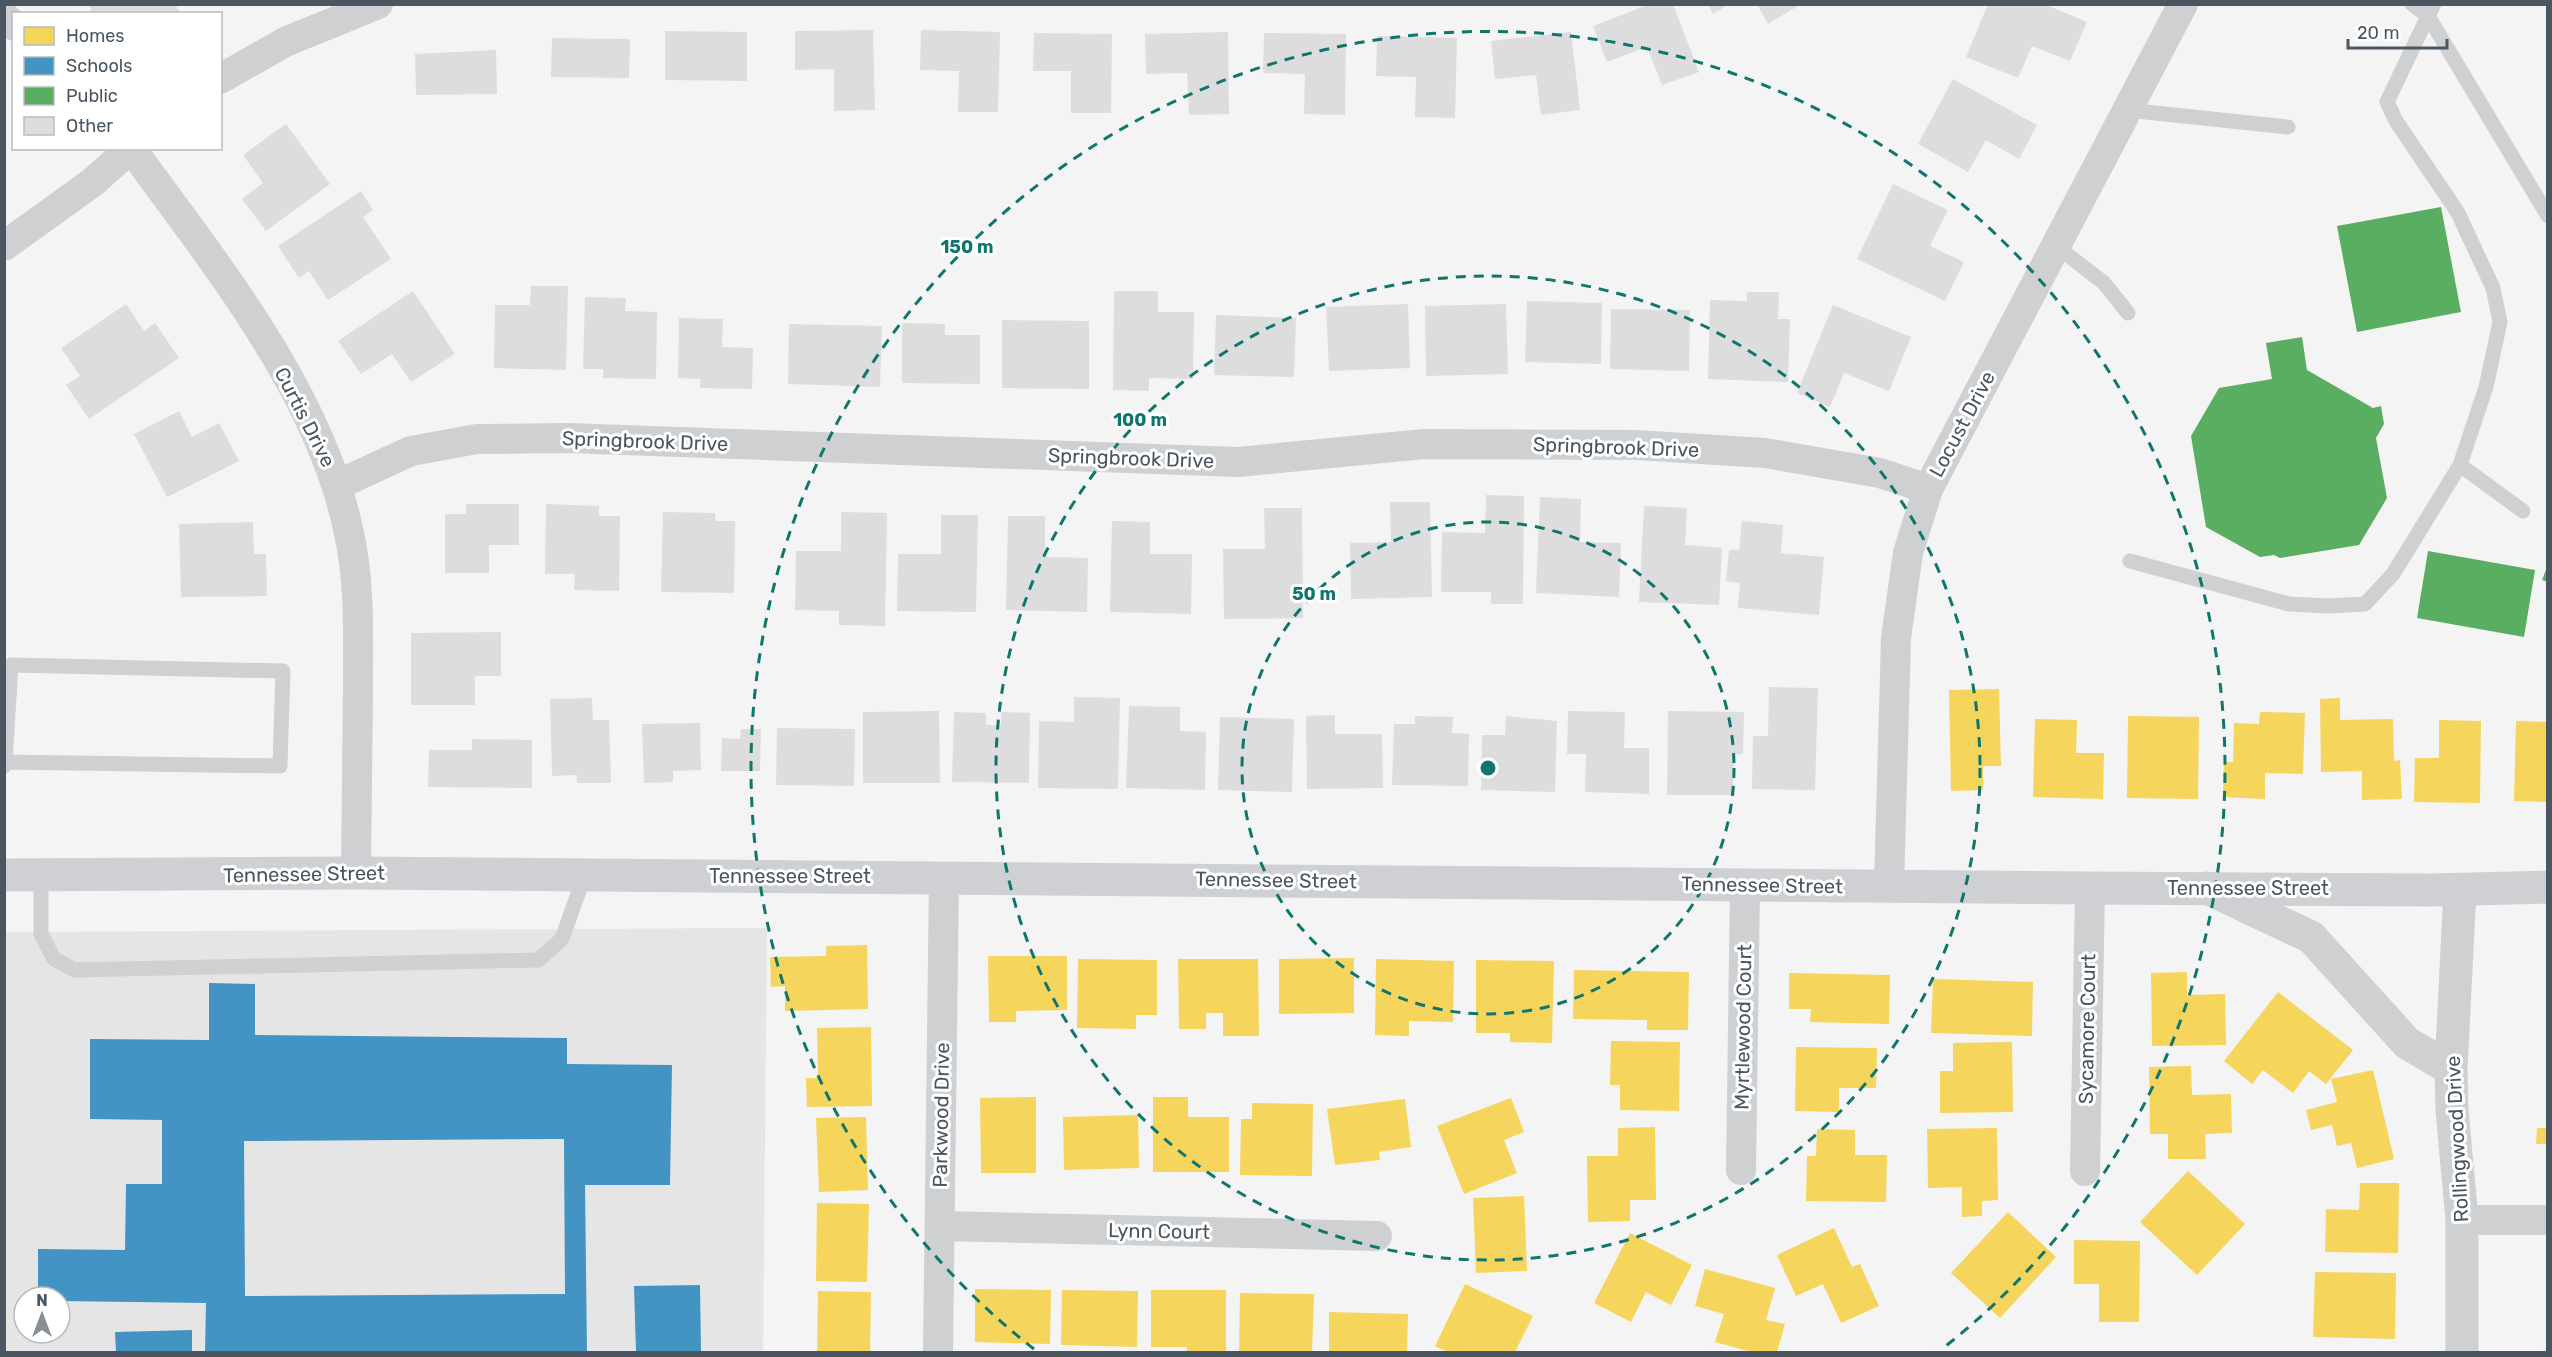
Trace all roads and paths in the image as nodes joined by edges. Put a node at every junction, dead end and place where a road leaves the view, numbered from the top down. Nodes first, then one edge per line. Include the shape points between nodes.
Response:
1 (378, 4) edge
2 (2183, 4) edge
3 (2412, 4) edge
4 (2431, 10) edge
5 (222, 78) edge
6 (2127, 110) junction
7 (2288, 127) dead end
8 (130, 150) edge
9 (132, 150) edge
10 (2547, 216) edge
11 (2055, 245) junction
12 (4, 246) edge
13 (2128, 314) dead end
14 (2460, 465) junction
15 (337, 485) junction
16 (1928, 489) junction
17 (2523, 511) dead end
18 (2130, 561) dead end
19 (5, 764) edge
20 (356, 873) junction
21 (585, 874) junction
22 (4, 875) edge
23 (41, 876) junction
24 (944, 877) junction
25 (1745, 885) junction
26 (1890, 886) junction
27 (2547, 887) edge
28 (2090, 888) junction
29 (2207, 888) junction
30 (2460, 890) junction
31 (2451, 1069) junction
32 (1741, 1170) dead end
33 (2085, 1171) dead end
34 (2462, 1220) junction
35 (2547, 1220) edge
36 (940, 1226) junction
37 (1377, 1236) dead end
38 (938, 1353) edge
39 (2462, 1353) edge

1 - 5 street via 285,42
2 - 6 street, Locust Drive
3 - 4 lane
4 - 10 lane
4 - 14 lane via 2386,102 2458,213 2499,306 2486,387
6 - 7 lane
6 - 11 street, Locust Drive
8 - 12 street via 93,182
9 - 15 street, Curtis Drive via 236,295 289,380 329,460
11 - 13 lane via 2104,283
11 - 16 street, Locust Drive
14 - 17 lane
14 - 18 lane via 2393,574 2366,604 2289,604
15 - 16 street, Springbrook Drive via 411,452 477,439 568,438 1238,462 1424,444 1636,445 1765,453 1880,473
15 - 20 street, Curtis Drive via 350,533 358,602
16 - 26 street, Locust Drive via 1908,553 1896,638
19 - 19 lane via 11,665 283,671 280,766
20 - 21 main road, Tennessee Street
20 - 23 main road, Tennessee Street
21 - 23 lane via 562,939 538,960 75,970 54,959 41,934
21 - 24 main road, Tennessee Street
22 - 23 main road, Tennessee Street
24 - 25 main road, Tennessee Street
24 - 36 street, Parkwood Drive
25 - 26 main road, Tennessee Street
25 - 32 street, Myrtlewood Court
26 - 28 main road, Tennessee Street
27 - 30 main road, Tennessee Street
28 - 29 main road, Tennessee Street
28 - 33 street, Sycamore Court
29 - 30 main road, Tennessee Street
29 - 31 street via 2311,937 2407,1044
30 - 31 street, Rollingwood Drive
31 - 34 street, Rollingwood Drive
34 - 35 street
34 - 39 street, Rollingwood Drive
36 - 37 street, Lynn Court
36 - 38 street, Parkwood Drive

